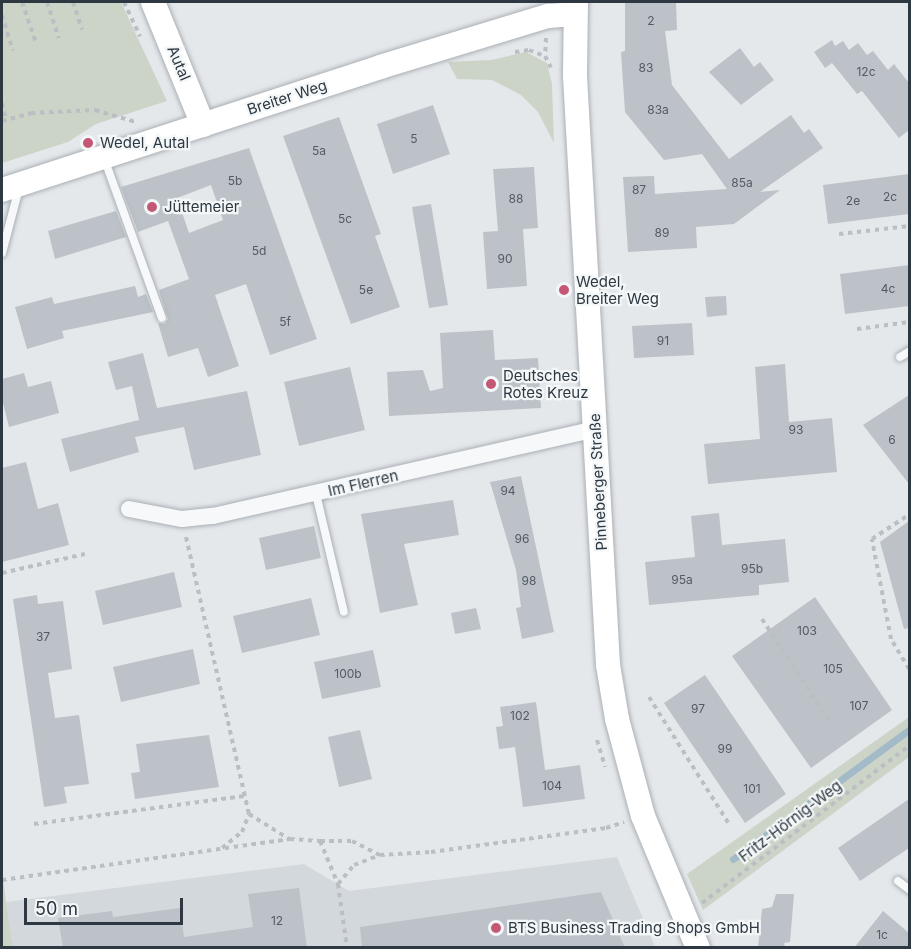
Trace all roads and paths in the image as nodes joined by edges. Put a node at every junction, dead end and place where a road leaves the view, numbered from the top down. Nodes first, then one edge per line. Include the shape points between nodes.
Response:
1 (22, 2) edge
2 (47, 2) edge
3 (73, 2) edge
4 (153, 2) edge
5 (576, 8) edge
6 (2, 15) edge
7 (82, 30) dead end
8 (59, 38) dead end
9 (36, 43) dead end
10 (13, 50) dead end
11 (2, 103) edge
12 (4, 120) edge
13 (203, 125) junction
14 (143, 145) junction
15 (104, 158) junction
16 (11, 188) edge
17 (909, 226) edge
18 (839, 234) dead end
19 (2, 254) edge
20 (162, 318) dead end
21 (909, 322) edge
22 (857, 328) dead end
23 (909, 351) edge
24 (900, 357) dead end
25 (595, 429) junction
26 (316, 494) junction
27 (129, 509) dead end
28 (909, 514) edge
29 (182, 519) junction
30 (85, 554) dead end
31 (2, 573) edge
32 (344, 612) dead end
33 (762, 619) dead end
34 (909, 669) edge
35 (649, 697) dead end
36 (830, 722) dead end
37 (909, 745) edge
38 (244, 796) junction
39 (249, 814) junction
40 (643, 816) junction
41 (34, 824) dead end
42 (729, 824) dead end
43 (290, 839) junction
44 (320, 841) junction
45 (222, 848) junction
46 (380, 855) junction
47 (2, 880) edge
48 (898, 881) dead end
49 (338, 884) junction
50 (909, 890) edge
51 (685, 916) junction
52 (346, 948) edge
53 (698, 948) edge

1 - 9 path
2 - 8 path
3 - 7 path
4 - 13 main road, Autal
5 - 13 main road, Breiter Weg
5 - 25 main road, Pinneberger Straße via 576,88
6 - 10 path
11 - 12 path
12 - 14 path via 31,113 95,110 136,122
13 - 14 main road, Breiter Weg
14 - 15 main road, Breiter Weg
15 - 16 main road, Breiter Weg
15 - 20 lane
16 - 19 lane
17 - 18 path
21 - 22 path
23 - 24 lane
25 - 26 street, Im Flerren
25 - 40 main road, Pinneberger Straße via 608,665 617,719
26 - 29 street, Im Flerren
26 - 32 lane
27 - 29 street, Im Flerren
28 - 34 path via 872,539 891,639
29 - 38 path
30 - 31 path
33 - 36 path
35 - 42 path
37 - 51 path, Fritz-Hörnig-Weg
38 - 39 path
38 - 41 path
39 - 43 path
39 - 45 path via 242,832
40 - 46 path via 606,828
40 - 51 main road, Pinneberger Straße
43 - 44 path
43 - 45 path
44 - 46 path via 352,841
44 - 49 path
45 - 47 path
46 - 49 path via 354,865
48 - 50 lane
49 - 52 path
51 - 53 main road, Pinneberger Straße

